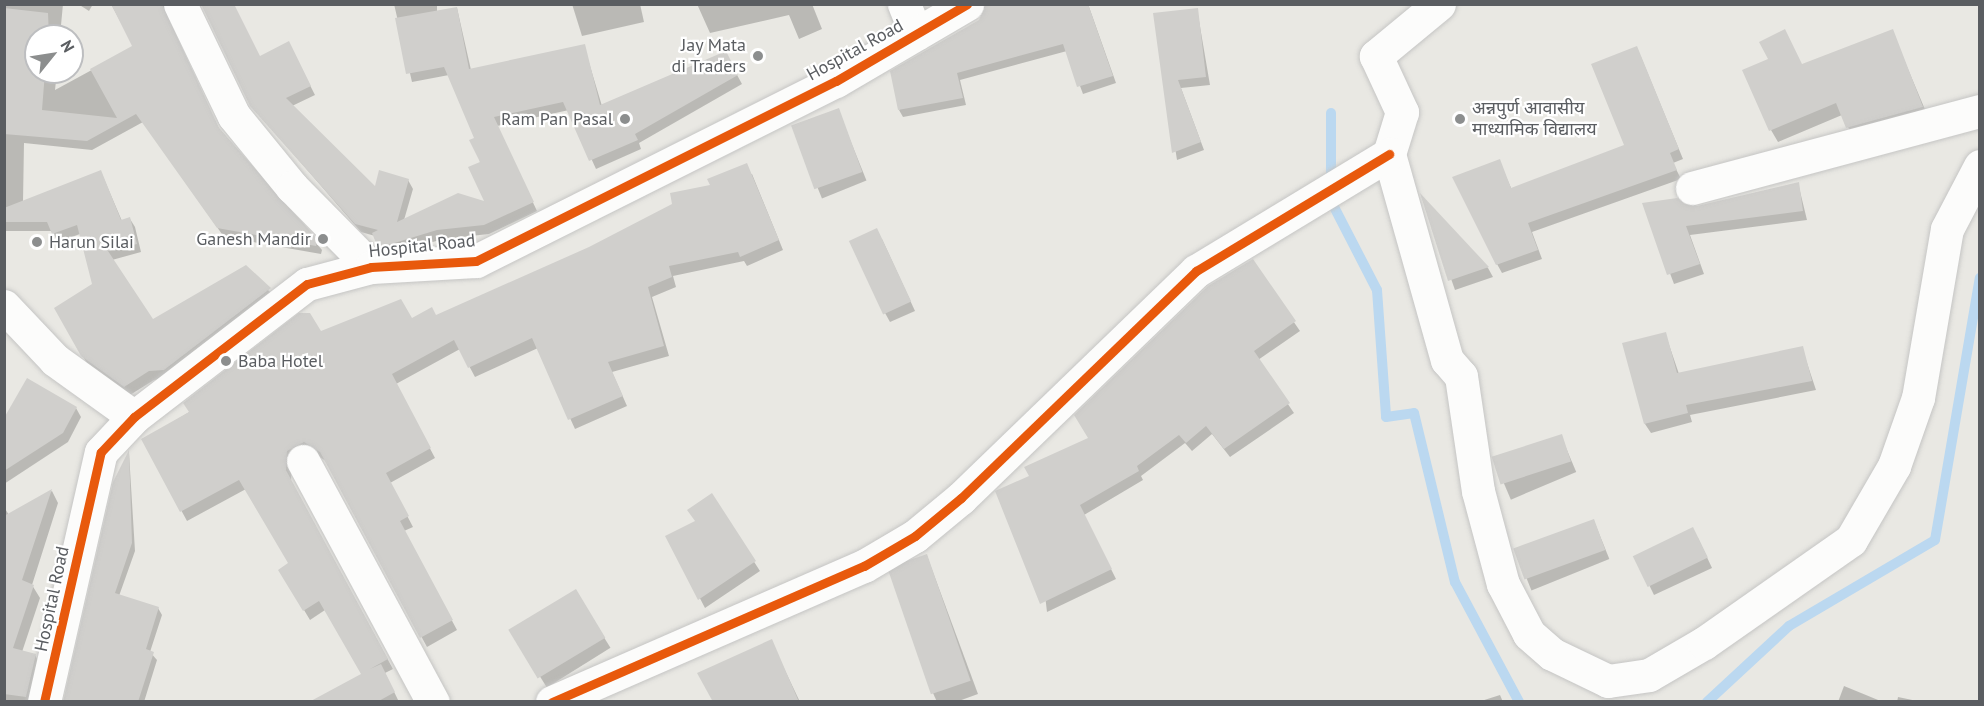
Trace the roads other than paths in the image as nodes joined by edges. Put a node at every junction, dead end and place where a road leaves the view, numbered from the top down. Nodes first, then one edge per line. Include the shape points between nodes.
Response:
1 (180, 4) edge
2 (904, 4) edge
3 (967, 4) edge
4 (1439, 4) edge
5 (916, 34) junction
6 (1980, 111) edge
7 (1389, 154) junction
8 (1980, 166) edge
9 (1692, 188) dead end
10 (371, 267) junction
11 (4, 306) edge
12 (134, 417) junction
13 (303, 461) dead end
14 (44, 702) edge
15 (434, 702) edge
16 (552, 702) edge

1 - 10 street via 234,116 292,187
2 - 5 street
3 - 5 street, Hospital Road
4 - 7 street via 1376,56 1402,112
5 - 10 street, Hospital Road via 836,81 476,261
6 - 9 street
7 - 8 street via 1447,360 1461,376 1478,491 1503,584 1529,634 1552,654 1608,681 1648,675 1685,654 1851,540 1894,466 1918,398 1947,229
7 - 16 street via 1196,271 961,498 915,536 864,566
10 - 12 street, Hospital Road via 307,284
11 - 12 street via 55,360
12 - 14 street, Hospital Road via 101,452
13 - 15 street

